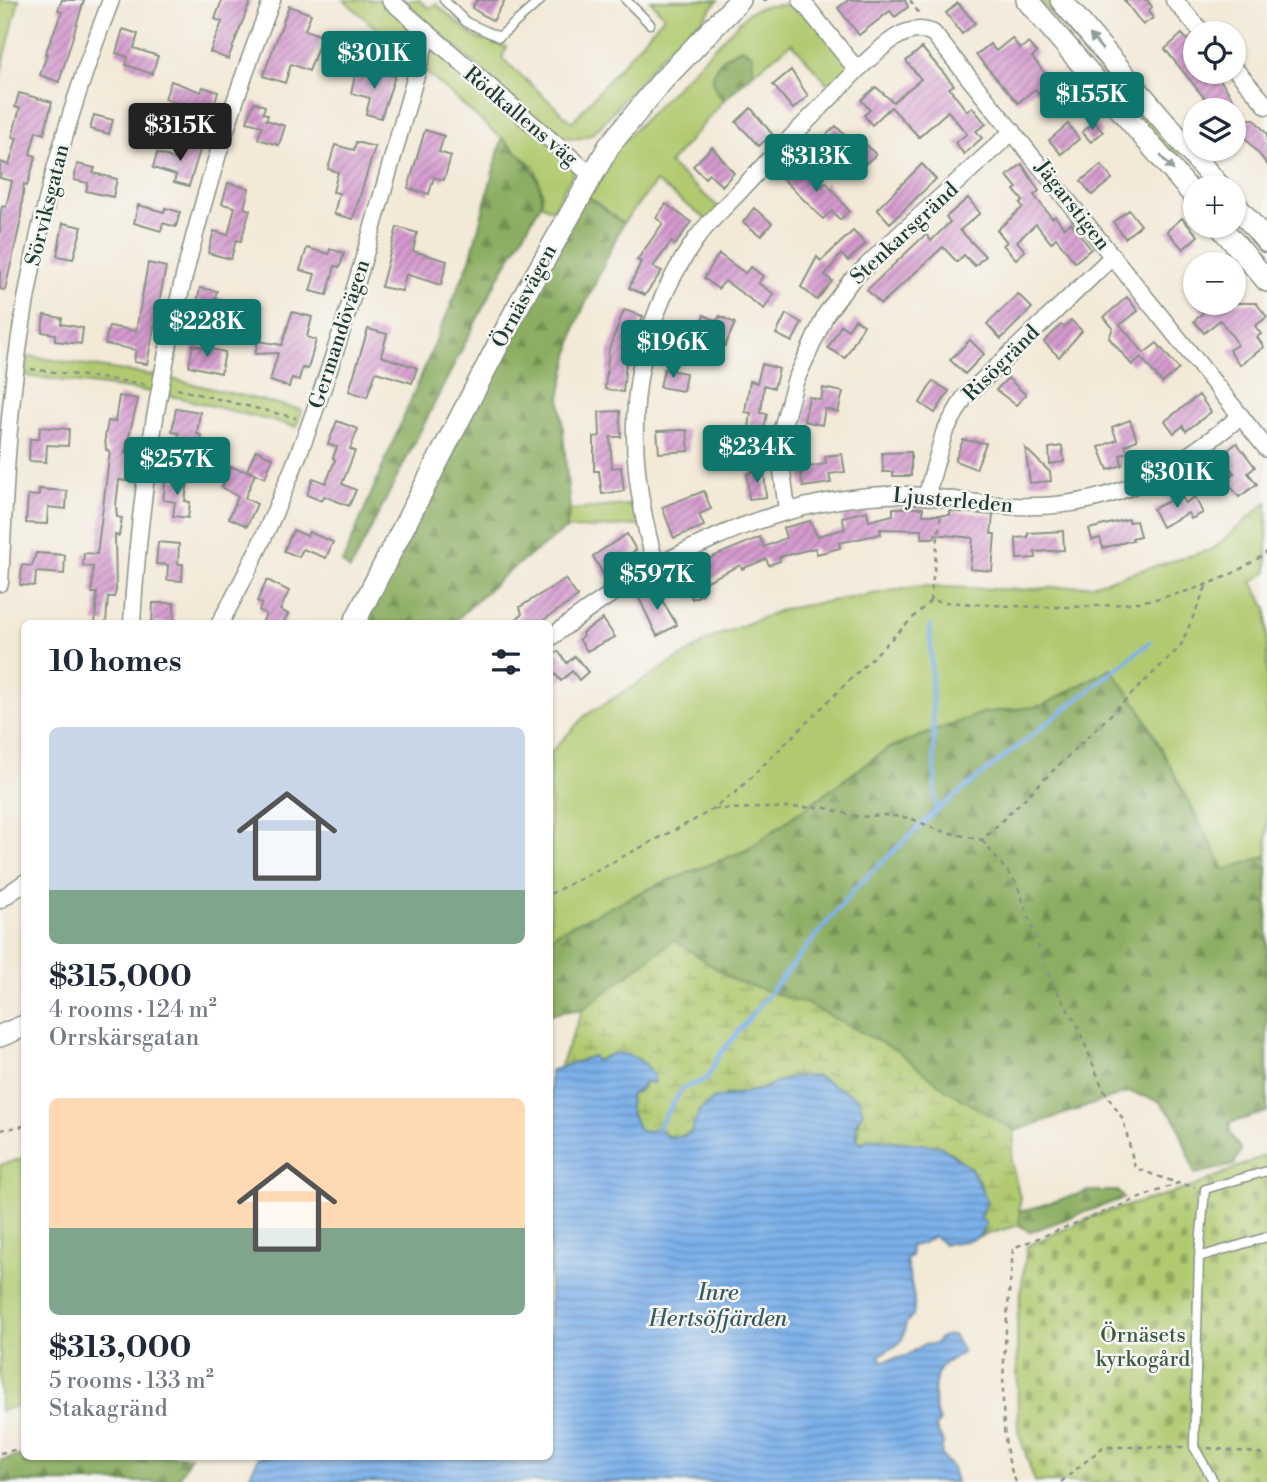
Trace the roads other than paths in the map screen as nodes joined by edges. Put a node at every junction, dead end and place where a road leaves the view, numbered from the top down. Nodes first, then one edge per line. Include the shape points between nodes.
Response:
1 (111, 0) edge
2 (272, 0) edge
3 (390, 0) edge
4 (444, 0) edge
5 (541, 0) edge
6 (626, 0) edge
7 (740, 0) edge
8 (801, 0) edge
9 (1027, 0) edge
10 (1061, 0) edge
11 (1174, 0) edge
12 (1192, 21) edge
13 (650, 24) dead end
14 (428, 34) junction
15 (857, 70) junction
16 (1246, 82) edge
17 (1267, 106) edge
18 (1013, 131) junction
19 (591, 175) junction
20 (1210, 175) edge
21 (1183, 183) edge
22 (1246, 218) edge
23 (1230, 238) edge
24 (1267, 242) edge
25 (1113, 256) junction
26 (1267, 281) edge
27 (1241, 416) junction
28 (1267, 449) edge
29 (935, 496) junction
30 (788, 510) junction
31 (657, 569) junction
32 (0, 583) edge
33 (132, 620) edge
34 (221, 620) edge
35 (356, 620) edge
36 (553, 636) edge
37 (21, 885) edge
38 (0, 900) edge
39 (21, 1027) edge
40 (0, 1036) edge
41 (1267, 1171) edge
42 (1267, 1237) edge
43 (1199, 1257) junction
44 (1214, 1482) edge

1 - 32 street, Sörviksgatan via 57,158 25,301 9,428
2 - 33 street via 215,162 176,313 144,497
3 - 14 street, Rödkallens väg
4 - 5 lane via 466,22 499,37
6 - 13 lane
7 - 19 street, Örnäsvägen via 656,88
8 - 15 street
9 -> 21 street
20 -> 10 street
11 - 12 street
14 - 19 street, Rödkallens väg
14 - 34 street, Germandövägen via 311,422 267,528
15 - 18 street, Jägarstigen via 905,31 920,27 933,33
15 - 31 street via 696,239 658,307 637,382 634,433 635,473
16 - 17 street
18 - 25 street, Jägarstigen
18 - 30 street, Stenkarsgränd via 888,245 825,314 782,429 781,463
19 - 35 street, Örnäsvägen
22 - 24 street
23 - 26 street
25 - 27 street, Jägarstigen
25 - 29 street, Risögränd via 964,398 944,433
27 - 28 street, Jägarstigen
27 - 29 street, Ljusterleden via 1191,456 1149,480 1088,502 1038,507
29 - 30 street, Ljusterleden via 884,495
30 - 31 street, Ljusterleden via 691,549
31 - 36 street, Ljusterleden via 596,604
37 - 38 street
39 - 40 street
41 - 43 lane via 1205,1189
42 - 43 lane
43 - 44 lane via 1194,1447

